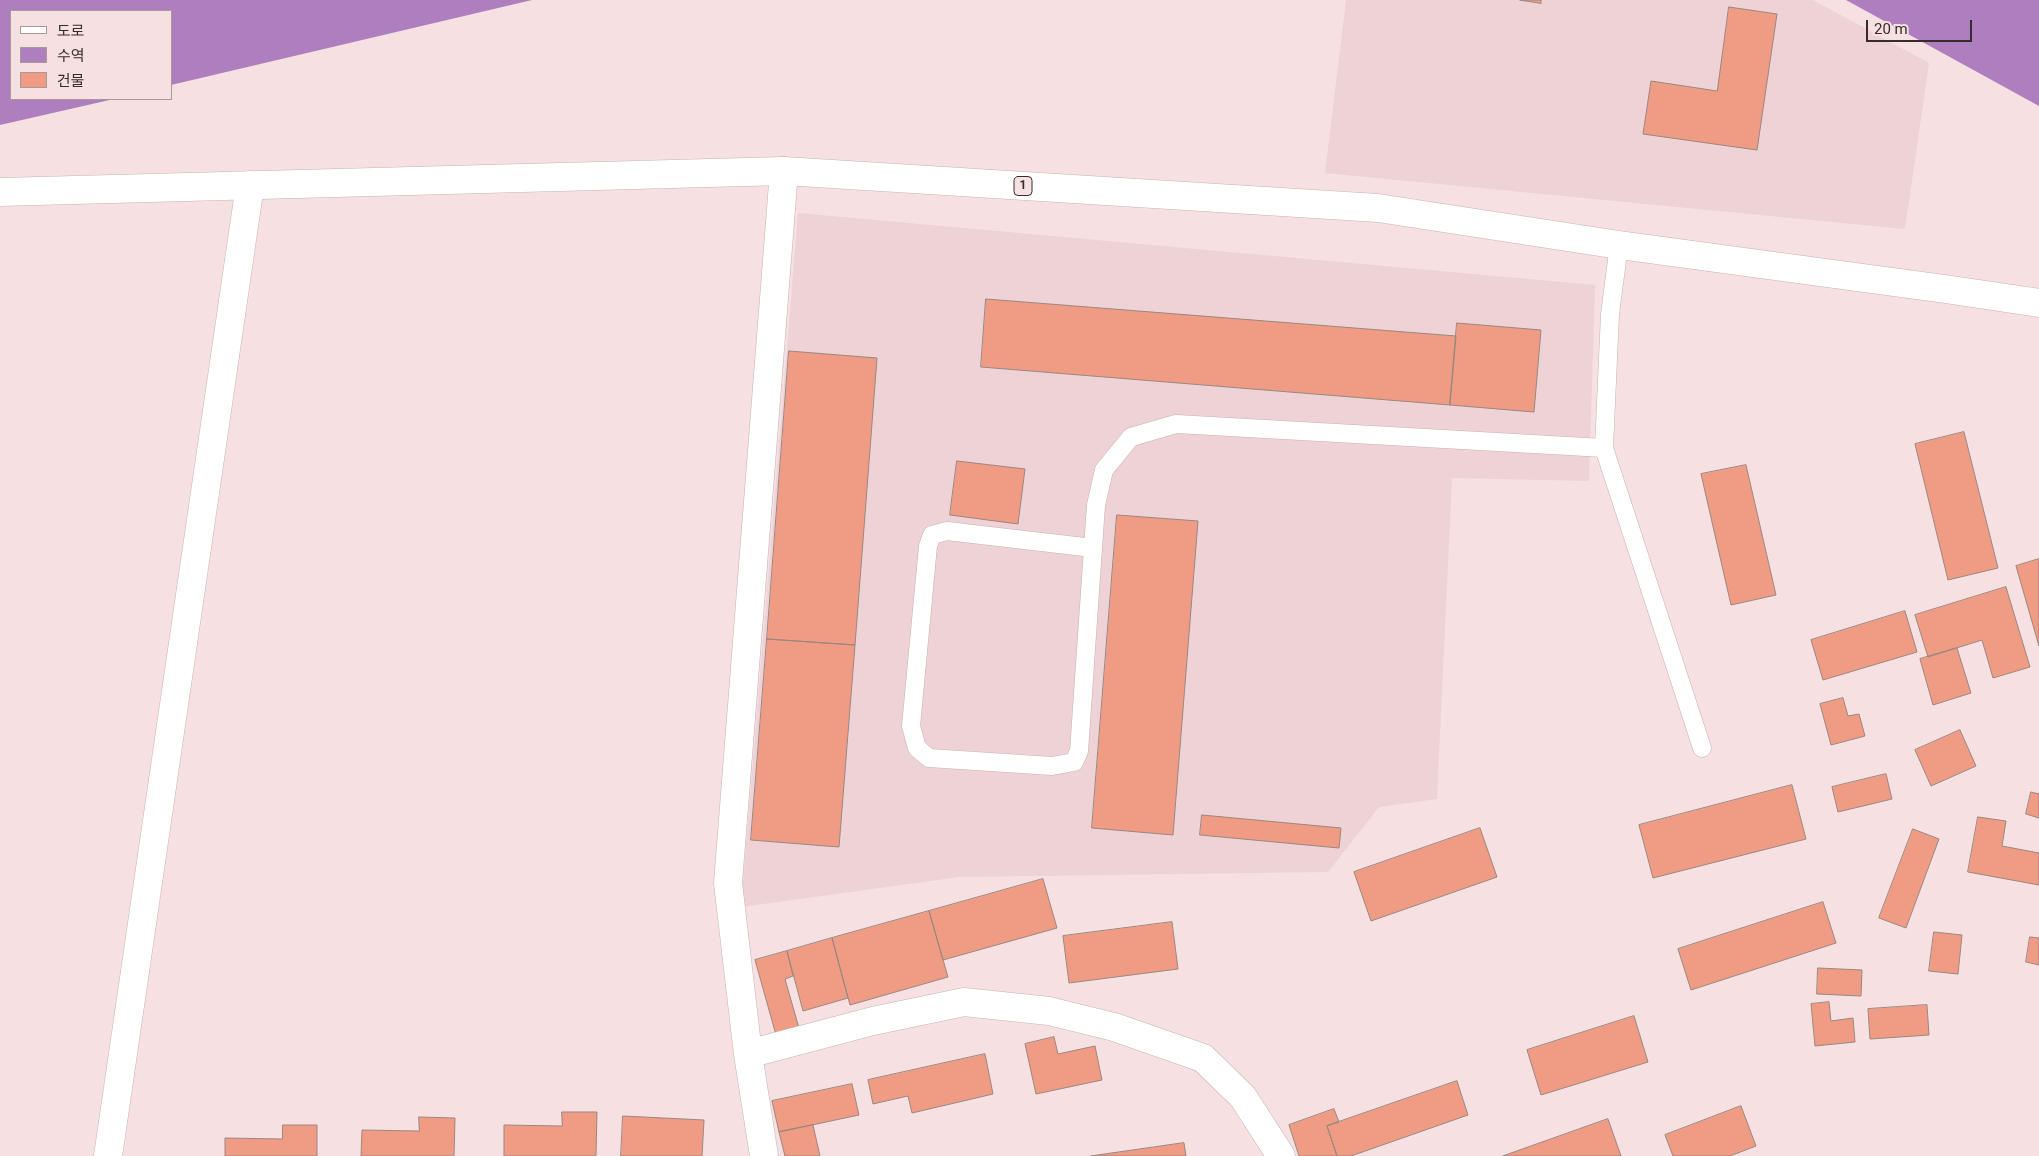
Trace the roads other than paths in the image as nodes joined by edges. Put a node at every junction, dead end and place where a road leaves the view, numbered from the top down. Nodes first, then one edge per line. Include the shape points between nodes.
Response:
1 (784, 171) junction
2 (250, 185) junction
3 (0, 192) edge
4 (1619, 245) junction
5 (2039, 303) edge
6 (1604, 448) junction
7 (1092, 548) junction
8 (1702, 748) dead end
9 (748, 1054) junction
10 (108, 1156) edge
11 (764, 1156) edge
12 (1281, 1156) edge

1 - 2 street, 1
1 - 4 street, 1 via 1378,208
1 - 9 street via 728,882
2 - 3 street, 1
2 - 10 street
4 - 5 street, 1
4 - 6 lane via 1610,314
6 - 7 lane via 1176,424 1131,437 1104,470 1096,505
6 - 8 lane
7 - 7 lane via 1079,751 1074,762 1052,766 929,758 917,748 911,726 928,546 932,535 947,531
9 - 11 street
9 - 12 street via 873,1021 964,1002 1049,1011 1114,1027 1203,1058 1243,1097

